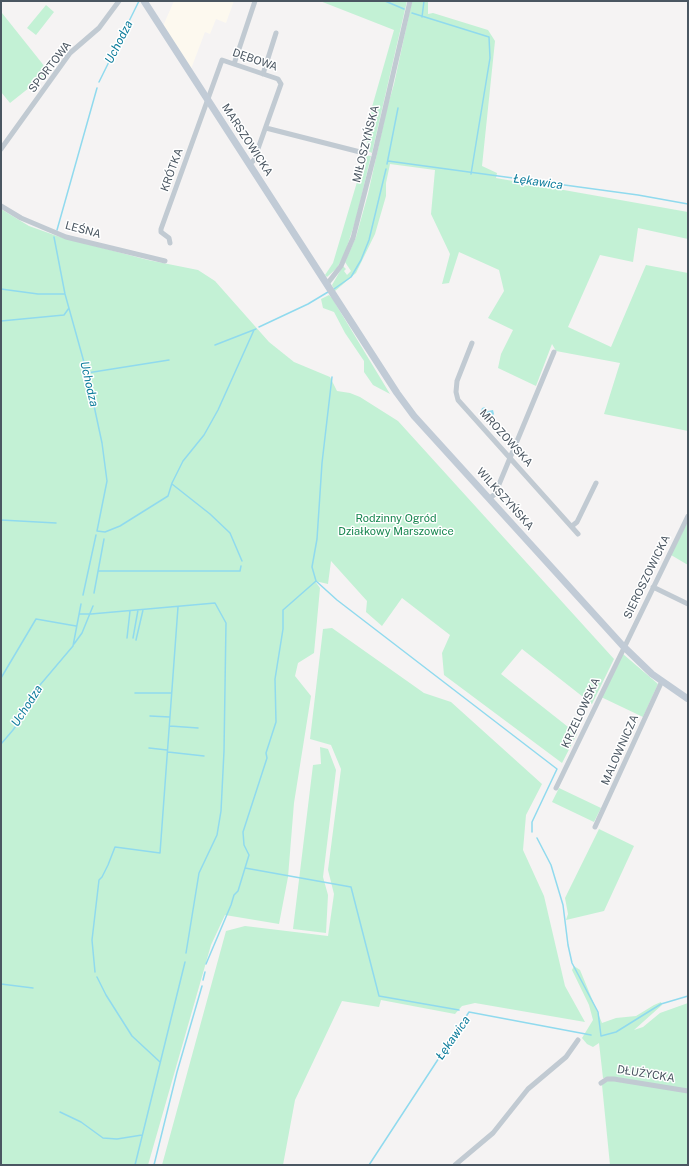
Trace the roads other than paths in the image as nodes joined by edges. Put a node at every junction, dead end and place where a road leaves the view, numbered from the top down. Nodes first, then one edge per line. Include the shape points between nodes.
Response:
1 (119, 1) edge
2 (144, 1) edge
3 (255, 1) edge
4 (410, 1) edge
5 (276, 33) dead end
6 (234, 64) junction
7 (263, 74) junction
8 (207, 99) junction
9 (266, 128) junction
10 (1, 149) edge
11 (364, 153) dead end
12 (250, 164) junction
13 (1, 206) edge
14 (170, 243) dead end
15 (165, 261) dead end
16 (327, 284) junction
17 (332, 292) joint
18 (472, 343) dead end
19 (554, 352) dead end
20 (509, 456) junction
21 (596, 483) dead end
22 (490, 498) junction
23 (688, 516) edge
24 (572, 526) junction
25 (578, 534) dead end
26 (653, 587) junction
27 (688, 604) edge
28 (623, 646) junction
29 (662, 681) junction
30 (688, 699) edge
31 (556, 788) dead end
32 (595, 827) dead end
33 (578, 1040) dead end
34 (601, 1083) dead end
35 (688, 1091) edge
36 (455, 1165) edge

1 - 10 street, SPORTOWA via 99,28 70,54
2 - 8 street, MARSZOWICKA
3 - 6 street
4 - 16 street, MIŁOSZYŃSKA via 353,238 341,266
5 - 7 street
6 - 7 street, DĘBOWA
6 - 8 street, DĘBOWA via 222,60
7 - 9 street, DĘBOWA via 278,79 281,84
8 - 12 street, MARSZOWICKA
8 - 14 street, KRÓTKA via 161,230 169,238
9 - 11 street
9 - 12 street, DĘBOWA via 254,160
12 - 16 street, MARSZOWICKA
13 - 15 street, LEŚNA via 21,218 66,236
16 - 17 street, MARSZOWICKA
17 - 22 street, WILKSZYŃSKA via 414,416
18 - 20 street, MROZOWSKA via 457,381 456,396
19 - 20 street
20 - 22 street via 495,494
20 - 24 street, MROZOWSKA
21 - 24 street via 577,522
22 - 28 street, WILKSZYŃSKA
23 - 26 street, SIEROSZOWICKA
24 - 25 street, MROZOWSKA
26 - 27 street
26 - 28 street, SIEROSZOWICKA
28 - 29 street, WILKSZYŃSKA
28 - 31 street, KRZELOWSKA
29 - 30 street, WILKSZYŃSKA
29 - 32 street, MALOWNICZA
33 - 36 street via 566,1057 528,1089 493,1133
34 - 35 street, DŁUŻYCKA via 614,1078

